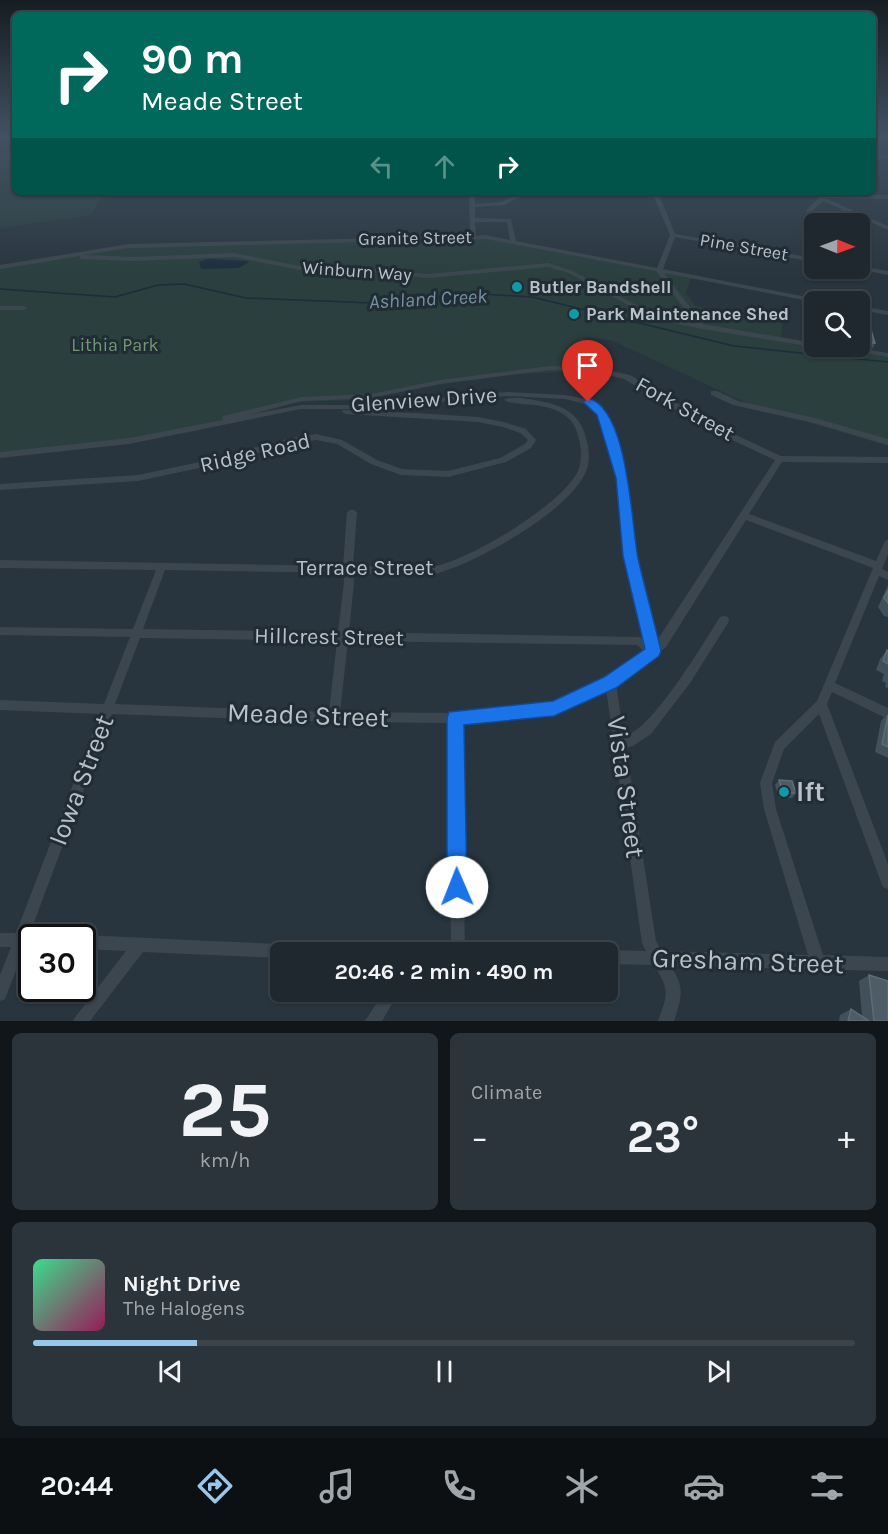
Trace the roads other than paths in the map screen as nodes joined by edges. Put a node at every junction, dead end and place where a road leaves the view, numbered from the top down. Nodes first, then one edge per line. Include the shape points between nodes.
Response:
1 (472, 195) edge
2 (522, 195) edge
3 (656, 195) edge
4 (738, 195) edge
5 (874, 197) joint
6 (888, 197) edge
7 (821, 198) junction
8 (472, 206) junction
9 (845, 208) junction
10 (810, 213) edge
11 (843, 213) edge
12 (472, 220) junction
13 (888, 228) edge
14 (673, 235) junction
15 (473, 236) junction
16 (513, 241) junction
17 (65, 256) junction
18 (804, 258) edge
19 (0, 267) edge
20 (870, 270) edge
21 (659, 271) junction
22 (888, 273) edge
23 (804, 298) edge
24 (0, 308) edge
25 (24, 308) dead end
26 (870, 310) edge
27 (888, 313) edge
28 (702, 327) junction
29 (804, 343) edge
30 (870, 352) edge
31 (888, 355) edge
32 (714, 393) dead end
33 (484, 396) junction
34 (325, 406) junction
35 (198, 426) junction
36 (888, 442) edge
37 (0, 455) edge
38 (780, 459) junction
39 (888, 460) edge
40 (0, 486) edge
41 (352, 512) dead end
42 (744, 516) junction
43 (888, 543) edge
44 (0, 564) edge
45 (162, 566) junction
46 (877, 568) junction
47 (348, 569) junction
48 (888, 576) edge
49 (723, 620) dead end
50 (0, 631) edge
51 (136, 633) junction
52 (343, 637) junction
53 (653, 651) junction
54 (610, 682) junction
55 (829, 685) junction
56 (821, 704) junction
57 (0, 705) edge
58 (109, 707) junction
59 (888, 714) edge
60 (334, 717) junction
61 (455, 718) junction
62 (619, 742) junction
63 (888, 882) edge
64 (32, 924) edge
65 (0, 940) edge
66 (18, 940) edge
67 (96, 942) edge
68 (458, 942) edge
69 (140, 944) junction
70 (270, 950) edge
71 (18, 957) edge
72 (618, 957) edge
73 (656, 958) junction
74 (818, 963) junction
75 (888, 964) edge
76 (0, 994) edge
77 (385, 1002) edge
78 (81, 1021) edge
79 (373, 1021) edge
80 (666, 1021) edge

1 - 8 street
2 - 8 street via 502,204
3 - 14 street
4 - 7 street
5 - 6 street
5 - 7 street
7 - 9 street
7 - 10 street
8 - 12 street
9 - 11 street
9 - 13 street
12 - 15 street
12 - 16 street via 510,221
14 - 18 street, Pine Street
14 - 21 street
15 - 16 street, Granite Street
15 - 17 street, Granite Street via 129,246
16 - 21 street, Granite Street
17 - 19 street, Granite Street
17 - 28 street, Winburn Way via 133,259 234,255 315,271 428,276 548,265 571,272 649,316
20 - 22 street
21 - 23 street, Granite Street
21 - 28 street
24 - 25 street
26 - 27 street
28 - 29 street, Winburn Way
30 - 31 street
32 - 36 street via 736,403
33 - 34 street, Glenview Drive via 377,406
33 - 47 street, Terrace Street via 554,406 577,421 585,458 581,472 566,493 500,540 446,567 430,571
33 - 53 street, Glenview Drive via 572,398 588,402 603,413 622,478 630,556
34 - 35 street, Glenview Drive via 292,408
34 - 40 street, Ridge Road via 356,413 500,422 527,432 532,440 503,460 448,474 401,472 339,442 315,437 138,478
35 - 37 street, Glenview Drive via 129,441
35 - 38 street, Fork Street via 302,399 371,396 483,375 550,368 593,369 627,377 705,424
38 - 39 street, Fork Street
38 - 42 street
41 - 47 street
42 - 46 street
42 - 53 street via 681,617
43 - 46 street
44 - 45 street, Terrace Street
45 - 47 street, Terrace Street
45 - 51 street, Iowa Street
46 - 48 street
46 - 55 street
47 - 52 street
49 - 62 street via 686,680 647,730 629,742
50 - 51 street, Hillcrest Street
51 - 52 street, Hillcrest Street
51 - 58 street, Iowa Street
52 - 53 street, Hillcrest Street via 639,641
52 - 60 street
53 - 54 street
54 - 61 street, Meade Street via 554,708
54 - 62 street, Vista Street
55 - 56 street
55 - 59 street
56 - 63 street
56 - 74 street via 779,746 766,783 770,809
57 - 58 street, Meade Street
58 - 60 street, Meade Street
58 - 64 street, Iowa Street
60 - 61 street, Meade Street
61 - 68 street
62 - 73 street, Vista Street via 649,943
65 - 66 street
67 - 69 street
69 - 70 street
69 - 78 street
71 - 76 street, Iowa Street
72 - 73 street, Gresham Street
73 - 74 street, Gresham Street
73 - 80 street, Vista Street via 673,984 674,1000
74 - 75 street, Gresham Street
77 - 79 street

